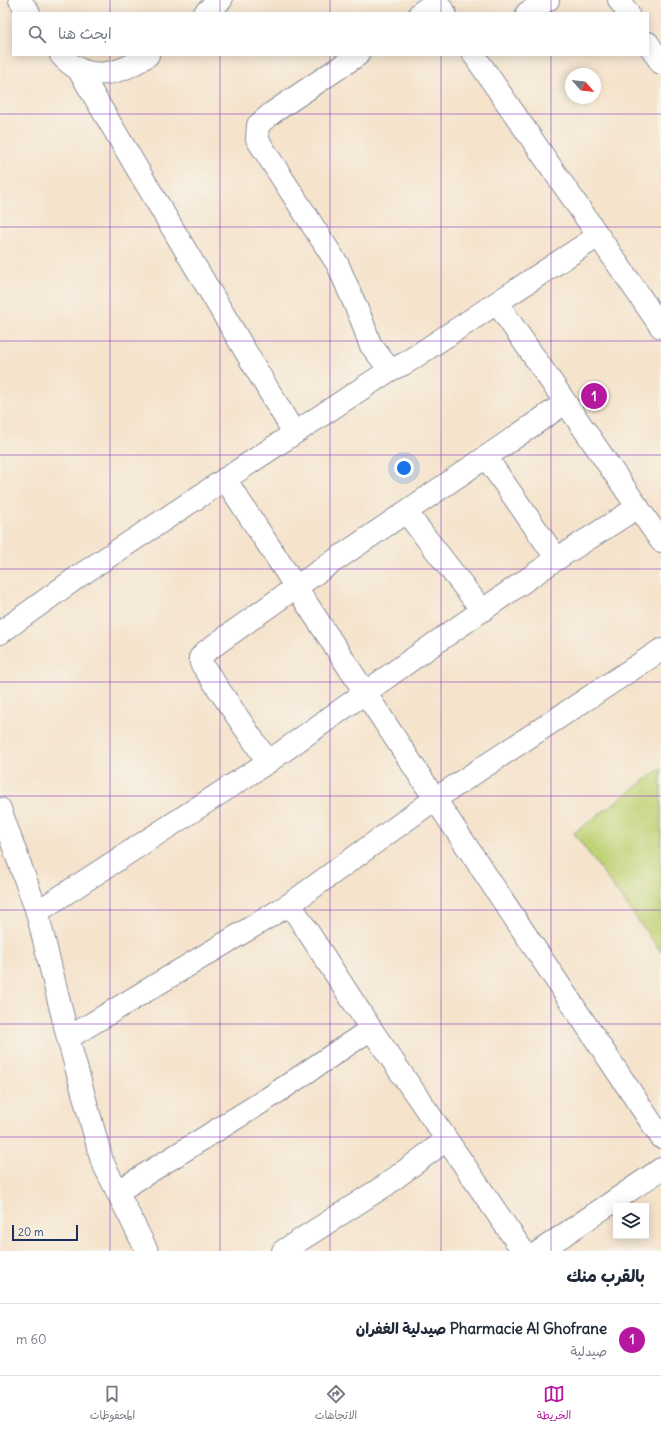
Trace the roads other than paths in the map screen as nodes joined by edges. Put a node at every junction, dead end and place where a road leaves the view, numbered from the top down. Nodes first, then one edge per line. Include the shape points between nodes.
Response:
1 (20, 0) edge
2 (221, 0) edge
3 (548, 0) edge
4 (619, 0) edge
5 (28, 12) edge
6 (206, 12) edge
7 (529, 12) edge
8 (627, 12) edge
9 (649, 45) edge
10 (62, 56) edge
11 (146, 56) edge
12 (357, 56) edge
13 (475, 56) edge
14 (661, 63) edge
15 (78, 69) junction
16 (598, 236) junction
17 (496, 303) junction
18 (661, 327) edge
19 (390, 370) junction
20 (565, 402) junction
21 (294, 433) junction
22 (486, 457) junction
23 (225, 479) junction
24 (638, 507) junction
25 (406, 512) junction
26 (661, 540) edge
27 (557, 559) junction
28 (296, 587) junction
29 (482, 610) junction
30 (0, 633) edge
31 (661, 650) edge
32 (365, 693) junction
33 (268, 762) junction
34 (435, 800) junction
35 (0, 809) edge
36 (290, 904) junction
37 (37, 912) junction
38 (371, 1029) junction
39 (68, 1038) junction
40 (661, 1137) edge
41 (446, 1140) junction
42 (661, 1169) edge
43 (117, 1192) junction
44 (147, 1251) edge
45 (283, 1251) edge
46 (523, 1251) edge
47 (540, 1251) edge

1 - 5 street
2 - 6 street
3 - 7 street
4 - 8 street
9 - 14 street
10 - 15 street
11 - 15 street via 125,68 106,74
12 - 19 street via 272,113 258,125 257,139 338,265 370,344
13 - 16 street
15 - 21 street
16 - 17 street
16 - 18 street
17 - 19 street via 404,364
17 - 20 street
19 - 21 street
20 - 22 street
20 - 24 street
21 - 23 street
22 - 25 street
22 - 27 street
23 - 28 street
23 - 30 street via 79,576
24 - 26 street
24 - 27 street
25 - 28 street
25 - 29 street
27 - 29 street
28 - 32 street
28 - 33 street via 200,658
29 - 32 street
31 - 34 street
32 - 33 street
32 - 34 street
33 - 37 street
34 - 36 street
34 - 40 street
35 - 37 street
36 - 38 street
36 - 39 street
37 - 39 street
38 - 41 street
38 - 43 street via 270,1097
39 - 43 street via 102,1161
41 - 45 street via 386,1184
41 - 46 street
42 - 47 street
43 - 44 street

